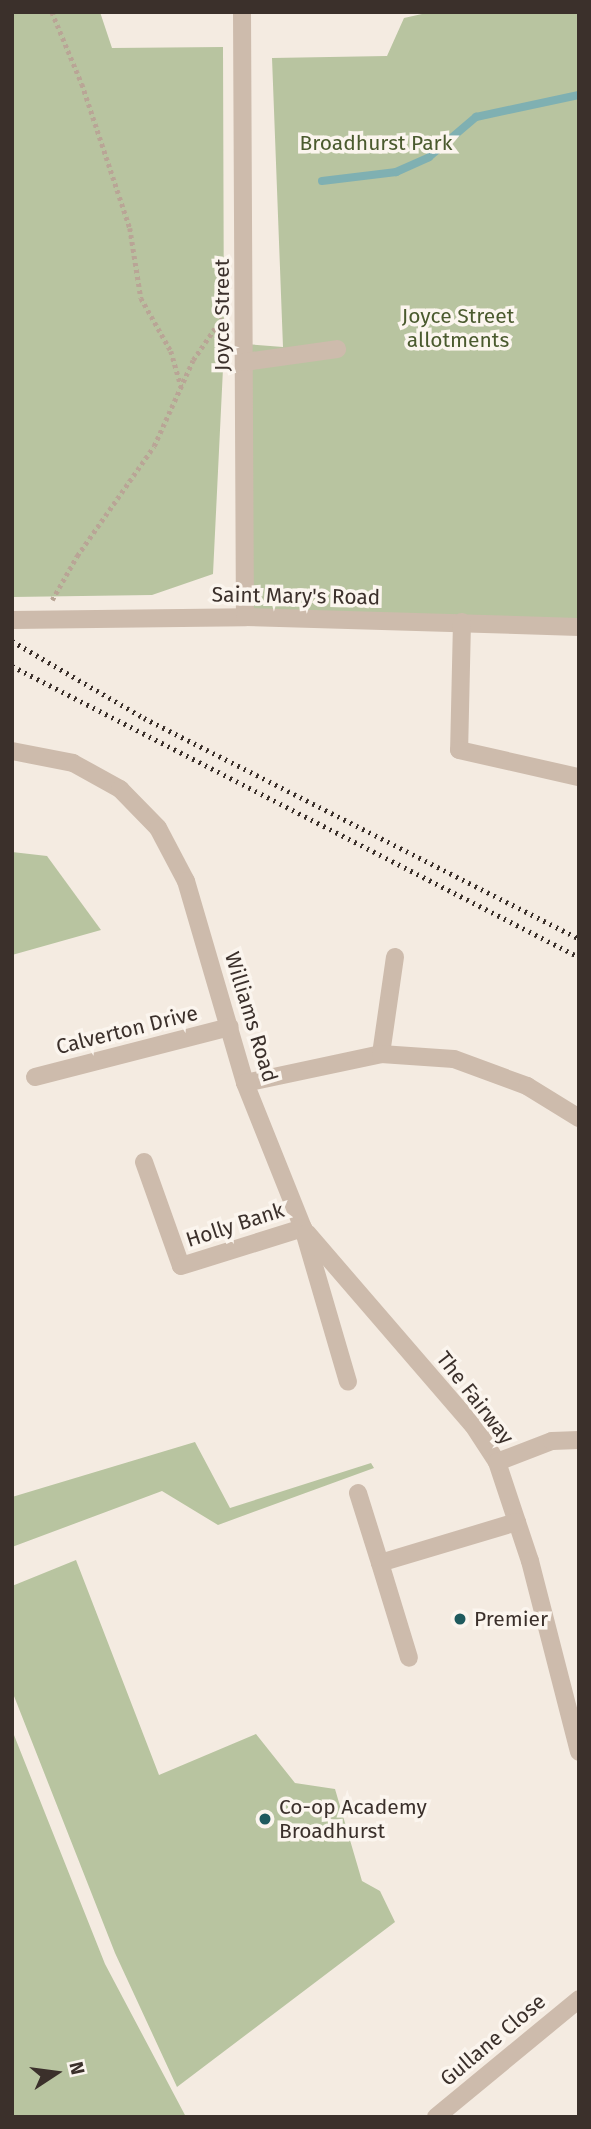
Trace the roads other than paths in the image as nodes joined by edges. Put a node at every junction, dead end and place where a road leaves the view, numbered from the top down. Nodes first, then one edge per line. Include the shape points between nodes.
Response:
1 (242, 12) edge
2 (337, 349) dead end
3 (245, 362) junction
4 (245, 617) junction
5 (12, 620) edge
6 (462, 622) junction
7 (579, 628) edge
8 (12, 751) edge
9 (578, 777) edge
10 (395, 957) dead end
11 (230, 1027) junction
12 (382, 1054) junction
13 (35, 1077) dead end
14 (246, 1083) junction
15 (579, 1118) edge
16 (144, 1162) dead end
17 (303, 1228) junction
18 (348, 1382) dead end
19 (579, 1440) edge
20 (497, 1462) junction
21 (358, 1493) dead end
22 (517, 1522) junction
23 (380, 1563) junction
24 (409, 1658) dead end
25 (579, 1752) edge
26 (579, 1999) edge
27 (436, 2117) edge

1 - 3 street, Joyce Street
2 - 3 street
3 - 4 street, Joyce Street
4 - 5 street, Saint Mary's Road
4 - 6 street, Saint Mary's Road
6 - 7 street, Saint Mary's Road
6 - 9 street via 459,750
8 - 11 street, Williams Road via 73,763 120,789 158,828 186,881
10 - 12 street
11 - 13 street, Calverton Drive
11 - 14 street, Williams Road
12 - 14 street
12 - 15 street via 454,1059 527,1086
14 - 17 street, Williams Road
16 - 17 street, Holly Bank via 181,1266
17 - 18 street, Williams Road
17 - 20 street, The Fairway via 473,1425
19 - 20 street via 552,1441
20 - 22 street, The Fairway
21 - 23 street
22 - 23 street
22 - 25 street, The Fairway
23 - 24 street
26 - 27 street, Gullane Close

